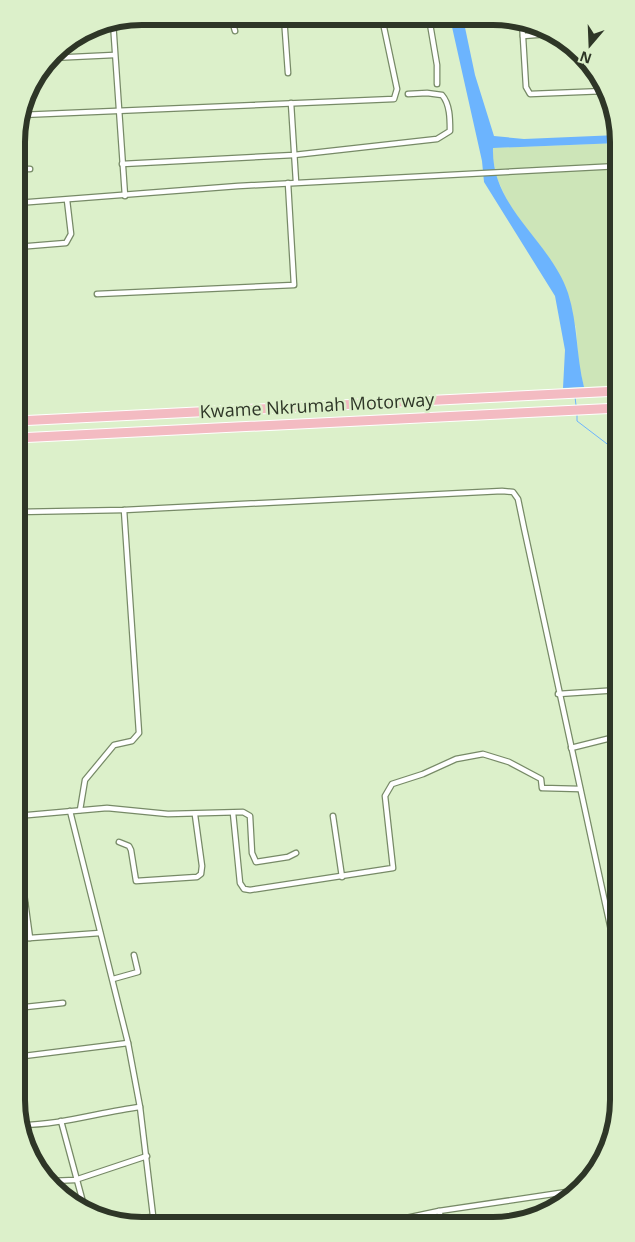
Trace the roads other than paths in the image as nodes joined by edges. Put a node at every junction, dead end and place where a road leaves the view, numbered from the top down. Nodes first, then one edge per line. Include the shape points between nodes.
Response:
1 (234, 25) edge
2 (285, 25) edge
3 (383, 25) edge
4 (430, 25) edge
5 (113, 29) edge
6 (523, 29) edge
7 (235, 31) dead end
8 (540, 35) edge
9 (523, 36) junction
10 (114, 55) junction
11 (62, 58) edge
12 (288, 73) dead end
13 (437, 84) dead end
14 (598, 91) edge
15 (408, 94) dead end
16 (291, 103) junction
17 (118, 111) junction
18 (28, 115) edge
19 (294, 155) junction
20 (122, 164) junction
21 (610, 166) edge
22 (25, 169) edge
23 (30, 169) dead end
24 (296, 182) junction
25 (288, 183) junction
26 (125, 196) junction
27 (67, 200) junction
28 (25, 203) edge
29 (25, 246) edge
30 (97, 294) dead end
31 (610, 391) edge
32 (610, 408) edge
33 (25, 421) edge
34 (25, 438) edge
35 (124, 510) junction
36 (25, 512) edge
37 (610, 691) edge
38 (558, 694) junction
39 (609, 739) edge
40 (571, 748) junction
41 (580, 789) junction
42 (80, 810) junction
43 (70, 811) junction
44 (233, 813) junction
45 (25, 815) edge
46 (195, 815) junction
47 (333, 816) dead end
48 (119, 842) dead end
49 (296, 853) dead end
50 (342, 877) junction
51 (25, 903) edge
52 (610, 930) edge
53 (100, 933) junction
54 (25, 938) edge
55 (30, 938) junction
56 (134, 955) dead end
57 (113, 980) junction
58 (63, 1003) dead end
59 (25, 1007) edge
60 (128, 1043) junction
61 (25, 1056) edge
62 (140, 1107) junction
63 (61, 1121) junction
64 (28, 1124) edge
65 (146, 1156) junction
66 (75, 1180) junction
67 (57, 1181) edge
68 (565, 1192) edge
69 (82, 1200) edge
70 (439, 1211) junction
71 (153, 1217) edge
72 (411, 1217) edge
73 (441, 1217) edge

1 - 7 street
2 - 12 street
3 - 16 street via 397,89 394,98
4 - 13 street
5 - 10 street
6 - 9 street
8 - 9 street
9 - 14 street via 526,87 530,94
10 - 11 street
10 - 17 street
15 - 19 street via 442,95 447,100 450,120 447,135 437,139
16 - 17 street
16 - 19 street
17 - 18 street
17 - 20 street
19 - 20 street
19 - 24 street
20 - 26 street
21 - 24 street
22 - 23 street
24 - 25 street
25 - 26 street
25 - 30 street via 294,285
26 - 27 street
27 - 28 street
27 - 29 street via 71,234 66,243
31 - 33 highway, Kwame Nkrumah Motorway
32 - 34 highway, Kwame Nkrumah Motorway
35 - 36 street
35 - 38 street via 513,492 518,499
35 - 42 street via 139,733 132,741 114,745 85,780
37 - 38 street
38 - 40 street
39 - 40 street
40 - 41 street
41 - 50 street via 542,788 541,779 509,762 483,754 456,759 392,784 385,796 394,868
41 - 52 street
42 - 43 street
42 - 46 street via 118,808
43 - 45 street
43 - 53 street
44 - 46 street
44 - 49 street via 243,812 250,816 252,853 256,862
44 - 50 street via 240,883 244,889
46 - 48 street via 202,866 197,877 136,881 131,850
47 - 50 street
51 - 55 street
53 - 55 street
53 - 57 street
54 - 55 street
56 - 57 street via 138,972
57 - 60 street
58 - 59 street
60 - 61 street
60 - 62 street
62 - 63 street
62 - 65 street
63 - 64 street
63 - 66 street
65 - 66 street
65 - 71 street
66 - 67 street
66 - 69 street
68 - 70 street
70 - 72 street
70 - 73 street

